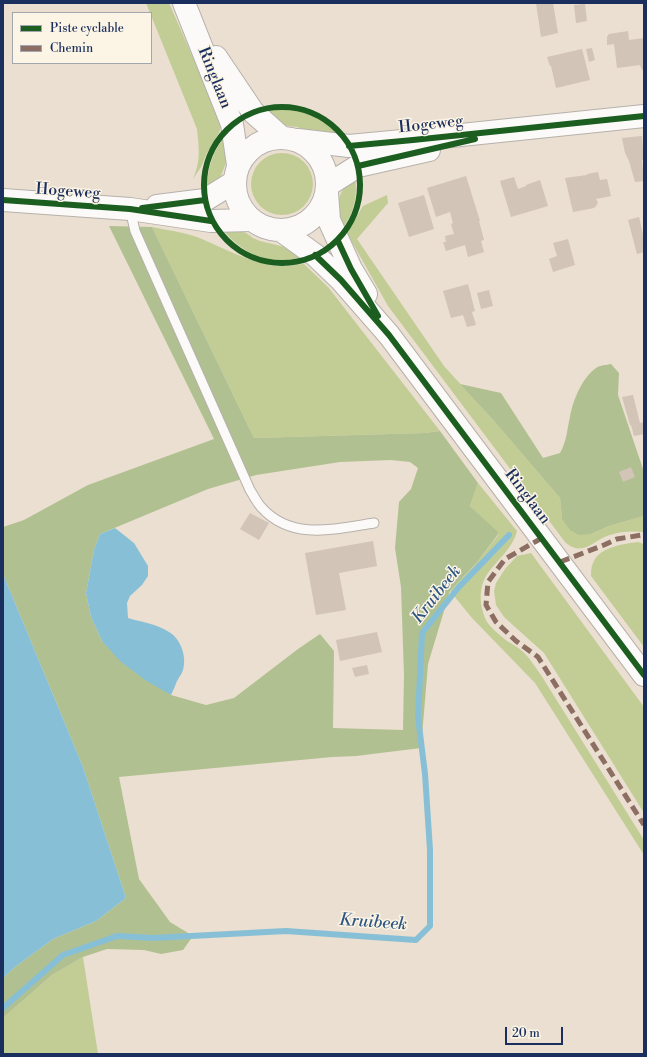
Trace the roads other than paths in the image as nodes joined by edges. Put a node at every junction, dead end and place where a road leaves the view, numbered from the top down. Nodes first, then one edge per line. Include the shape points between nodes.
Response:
1 (187, 10) edge
2 (644, 116) edge
3 (516, 129) junction
4 (290, 139) junction
5 (236, 173) junction
6 (328, 189) junction
7 (3, 200) edge
8 (130, 209) junction
9 (251, 220) junction
10 (282, 231) junction
11 (389, 335) junction
12 (374, 522) dead end
13 (644, 675) edge

1 - 4 main road, Ringlaan via 252,112
1 - 5 main road, Ringlaan via 232,124
2 - 3 main road, Hogeweg
3 - 4 main road, Hogeweg via 349,146
3 - 6 main road, Hogeweg via 358,166
4 - 5 main road via 264,140 249,150
4 - 6 main road, Ringlaan via 310,148 320,158 326,171
5 - 8 main road, Hogeweg via 204,200
5 - 9 main road, Ringlaan via 236,196 241,210
6 - 10 main road, Ringlaan via 319,212 303,226
6 - 11 main road, Ringlaan via 329,220 351,269
7 - 8 main road, Hogeweg
8 - 9 main road, Hogeweg via 212,221
8 - 12 lane via 135,231 250,490 262,508 277,521 313,531
9 - 10 main road, Ringlaan via 265,228
10 - 11 main road, Ringlaan via 326,265
11 - 13 main road, Ringlaan

